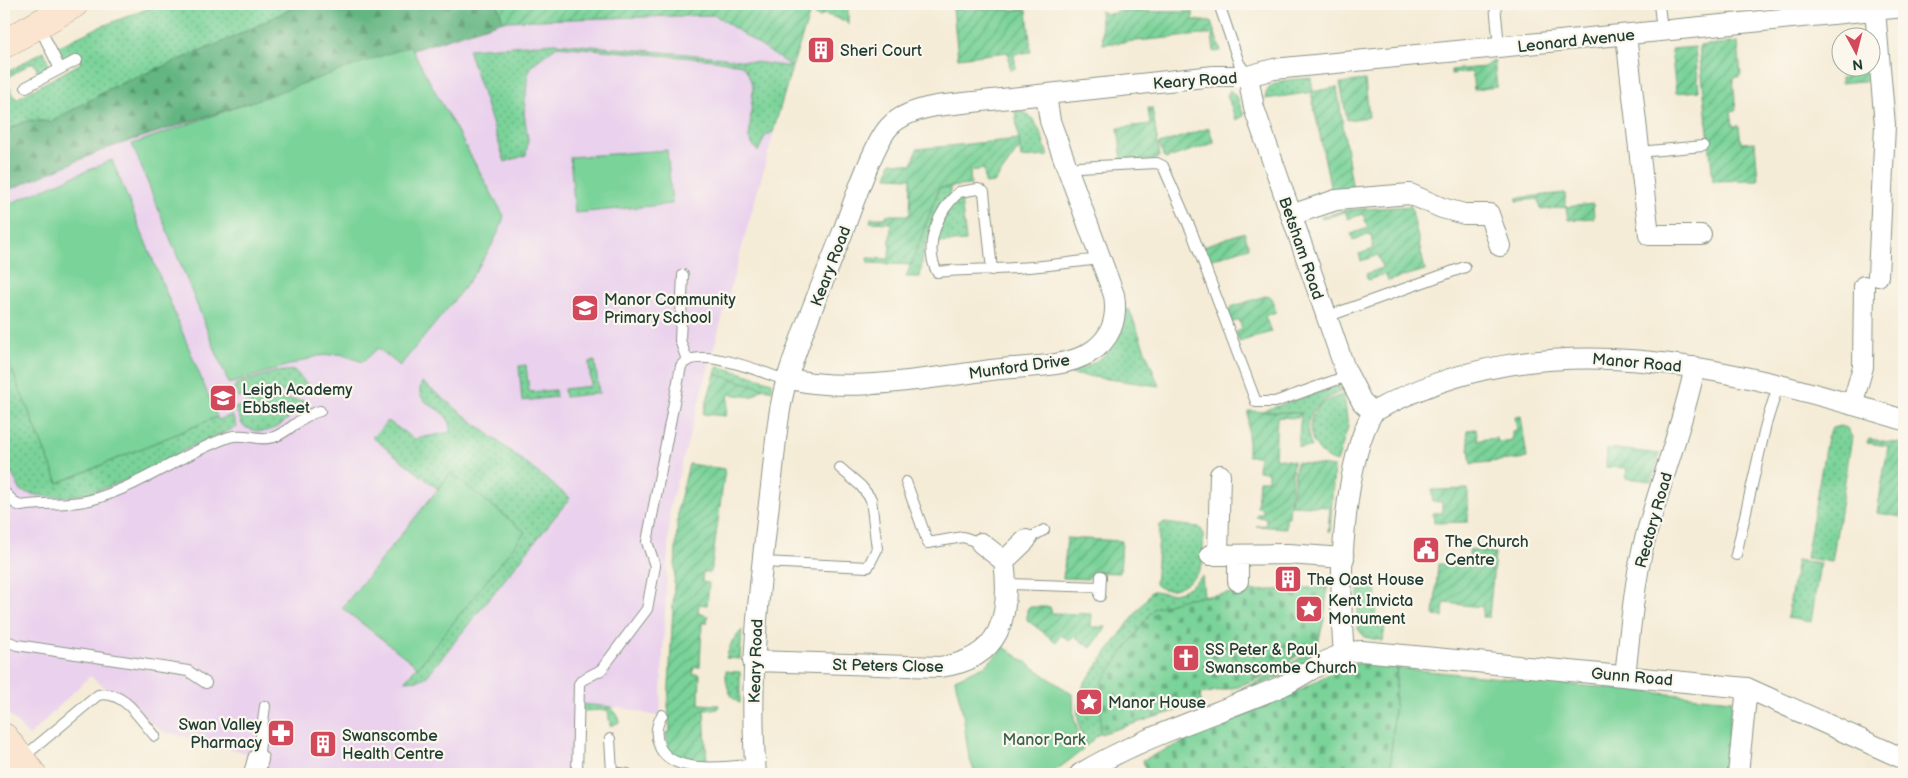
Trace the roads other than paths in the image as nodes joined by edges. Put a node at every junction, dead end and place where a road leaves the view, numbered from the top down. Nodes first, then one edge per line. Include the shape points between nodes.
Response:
1 (74, 4) edge
2 (1219, 4) edge
3 (1495, 4) edge
4 (1659, 4) edge
5 (1904, 7) edge
6 (1875, 10) junction
7 (38, 26) junction
8 (1662, 31) junction
9 (1626, 35) junction
10 (4, 44) edge
11 (1499, 47) junction
12 (77, 60) dead end
13 (60, 69) junction
14 (1248, 76) junction
15 (26, 87) dead end
16 (1046, 95) junction
17 (1703, 146) dead end
18 (1640, 152) junction
19 (1067, 171) junction
20 (1291, 215) junction
21 (1701, 235) dead end
22 (1500, 246) dead end
23 (1101, 256) junction
24 (1465, 267) dead end
25 (992, 270) junction
26 (683, 275) dead end
27 (1326, 317) junction
28 (687, 360) junction
29 (1696, 367) junction
30 (1347, 376) junction
31 (787, 379) junction
32 (1778, 386) junction
33 (1852, 405) junction
34 (320, 410) dead end
35 (1373, 412) junction
36 (1904, 420) edge
37 (840, 468) dead end
38 (1220, 475) dead end
39 (906, 482) dead end
40 (4, 492) edge
41 (1044, 530) dead end
42 (1026, 540) joint
43 (981, 543) joint
44 (1222, 555) junction
45 (1736, 555) dead end
46 (1344, 558) junction
47 (1004, 561) junction
48 (762, 562) junction
49 (1101, 576) dead end
50 (1238, 581) dead end
51 (1007, 584) junction
52 (4, 640) edge
53 (1344, 653) junction
54 (753, 661) junction
55 (1625, 676) junction
56 (206, 683) dead end
57 (1747, 688) junction
58 (265, 706) dead end
59 (662, 716) dead end
60 (155, 736) dead end
61 (4, 737) edge
62 (610, 739) dead end
63 (1904, 759) edge
64 (26, 767) edge
65 (256, 767) edge
66 (756, 769) edge
67 (577, 774) edge
68 (628, 774) edge
69 (1080, 774) edge
70 (1738, 774) edge

1 - 7 street via 56,12
2 - 14 lane via 1239,63
3 - 11 lane
4 - 8 lane
5 - 6 street, Leonard Avenue
6 - 8 street, Leonard Avenue
6 - 33 street via 1885,125 1863,367
7 - 10 street
7 - 13 lane
8 - 9 street, Leonard Avenue
9 - 11 street, Leonard Avenue
9 - 18 street
11 - 14 street, Leonard Avenue via 1274,69
12 - 13 lane
13 - 15 lane
14 - 16 street, Keary Road via 1224,75
14 - 20 street, Betsham Road via 1254,108
16 - 19 street, Munford Drive via 1049,119
16 - 31 street, Keary Road via 931,107 904,116 888,128 853,205
17 - 18 lane
18 - 21 street via 1649,235
19 - 23 street, Munford Drive
19 - 30 lane via 1078,167 1146,164 1164,167 1256,402 1273,403
20 - 22 street via 1336,200 1410,194 1464,214 1489,214
20 - 27 street, Betsham Road
23 - 25 lane
23 - 31 street, Munford Drive via 1114,295 1115,318 1102,342 1077,358 881,383 814,383
24 - 27 lane
25 - 25 lane via 984,190 959,192 944,211 934,232 932,262 937,272 977,268
26 - 28 lane via 680,337
27 - 30 street, Betsham Road
28 - 31 lane via 707,357
28 - 67 lane via 679,374 647,542 656,566 652,592 645,612 601,670 579,684
29 - 32 street, Manor Road
29 - 35 street, Manor Road via 1602,357 1513,363 1438,383 1397,398
29 - 55 street, Rectory Road via 1642,554
30 - 35 street, Betsham Road via 1364,404
31 - 48 street, Keary Road
32 - 33 street, Manor Road
32 - 45 lane
33 - 36 street, Manor Road
34 - 40 lane via 306,415 278,436 230,437 151,476 89,500 21,506
35 - 46 street via 1362,434 1354,464
37 - 48 lane via 871,499 877,549 868,567
38 - 44 street
39 - 43 lane via 928,543 963,537
41 - 42 lane
42 - 47 street
43 - 47 street
44 - 46 street via 1299,554
44 - 50 street
46 - 53 street
47 - 51 street, St Peters Close
48 - 54 street, Keary Road
49 - 51 lane via 1100,591
51 - 54 street, St Peters Close via 1006,608 996,635 982,652 962,663 939,667
52 - 56 lane via 17,645 188,672
53 - 55 street, Gunn Road via 1370,651
53 - 69 street via 1284,685 1140,742
54 - 66 street, Keary Road
55 - 57 street, Gunn Road
57 - 63 street, Gunn Road
57 - 70 street
58 - 65 lane
59 - 66 lane via 657,738 663,752 673,762
60 - 64 lane via 123,701 114,694 106,693 98,695
61 - 64 street
62 - 68 lane via 612,772

